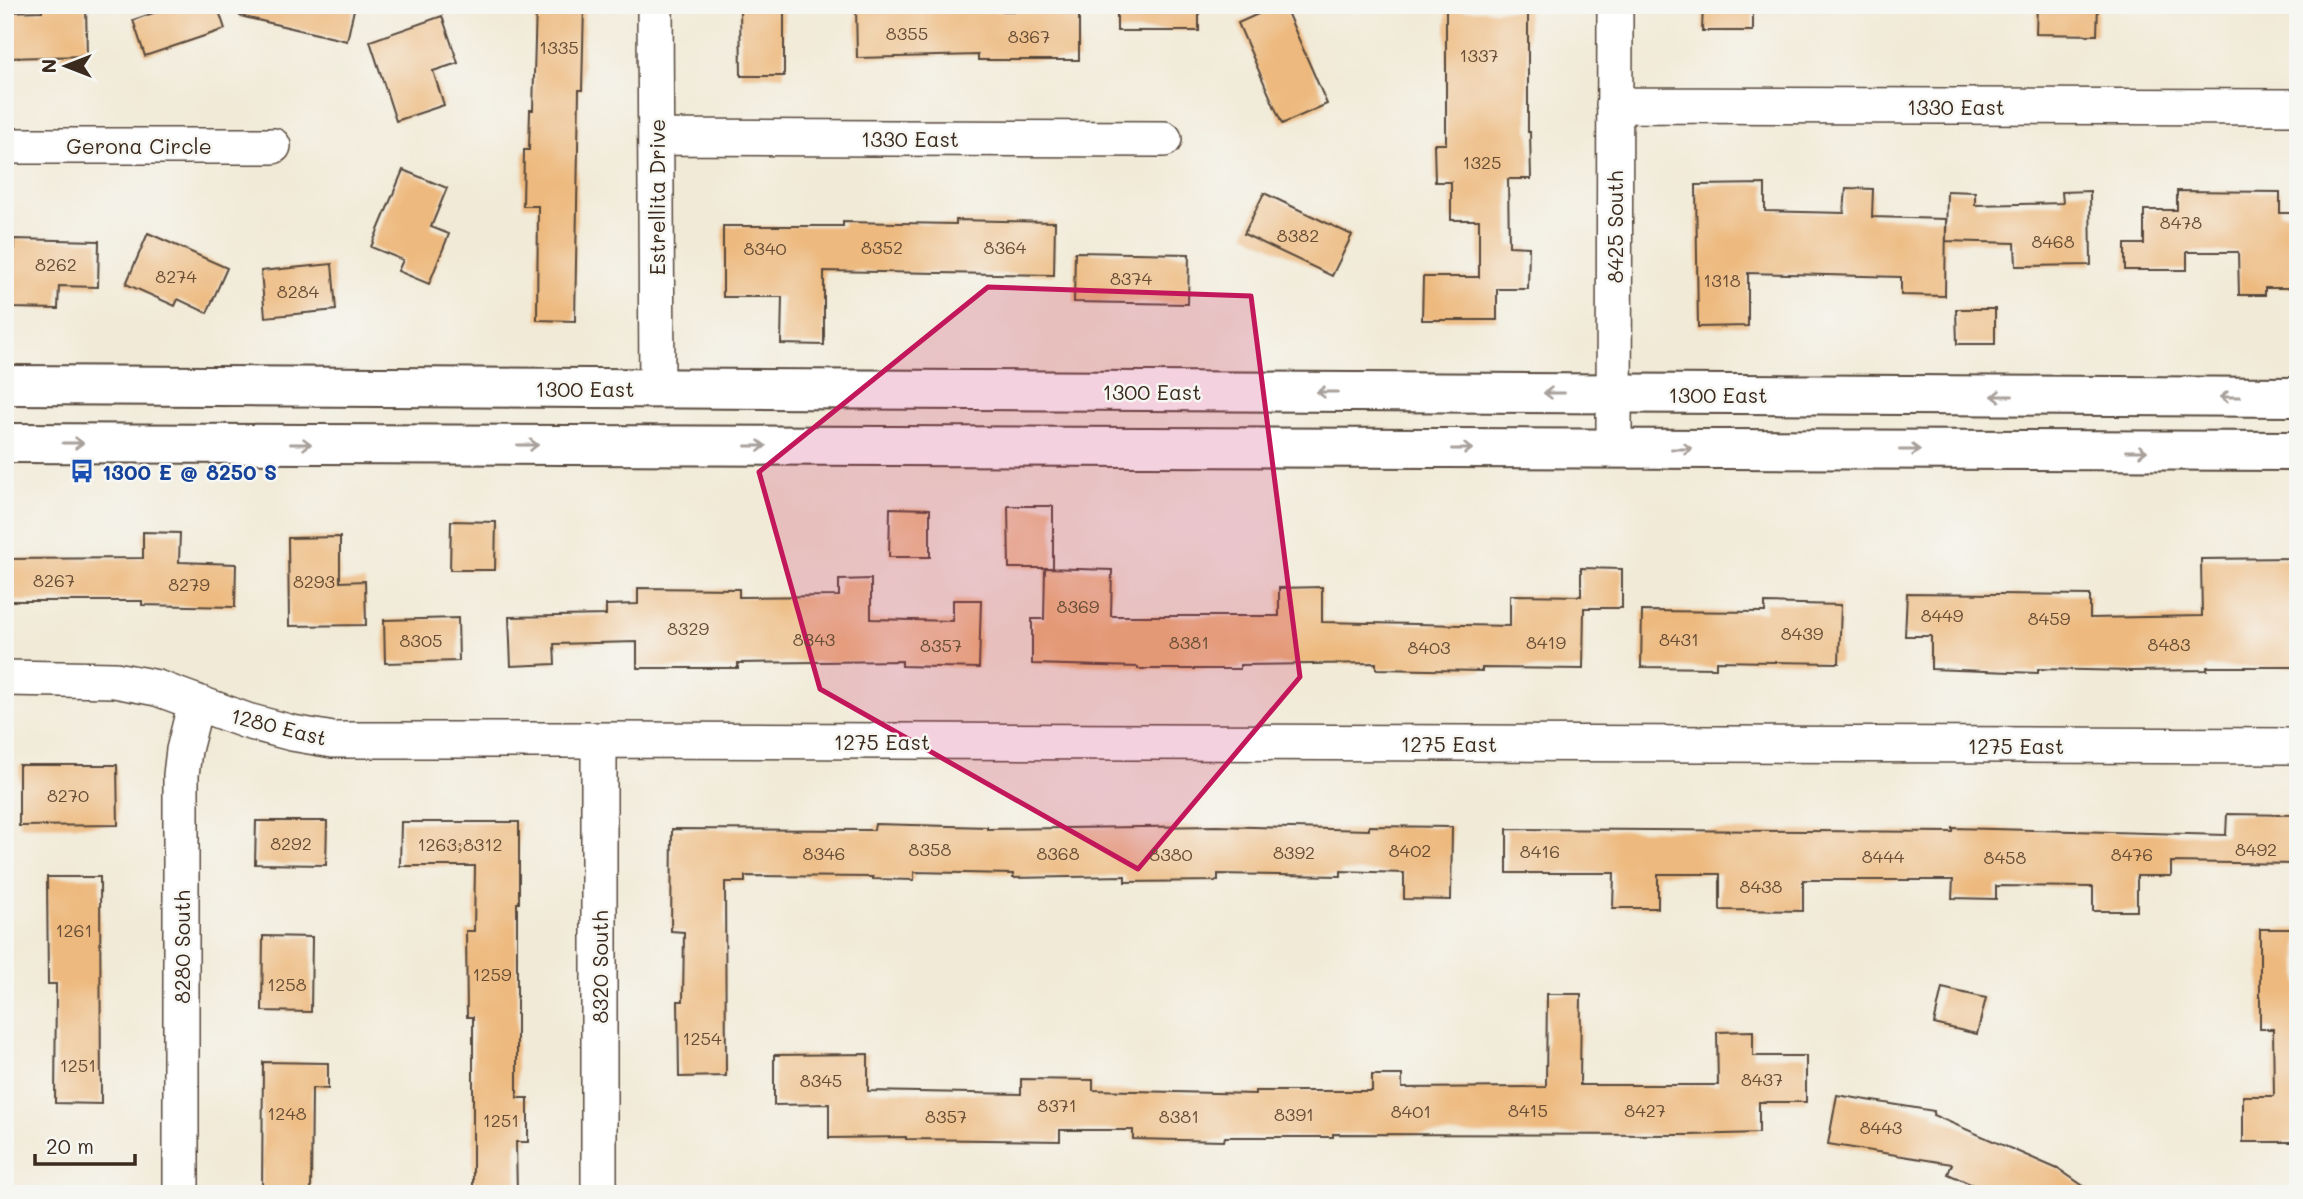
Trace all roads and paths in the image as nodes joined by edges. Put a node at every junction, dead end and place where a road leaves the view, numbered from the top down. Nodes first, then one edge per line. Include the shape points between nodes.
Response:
1 (655, 5) edge
2 (1615, 5) edge
3 (1614, 105) junction
4 (2298, 107) edge
5 (656, 137) junction
6 (1164, 139) dead end
7 (5, 146) edge
8 (273, 146) dead end
9 (5, 385) edge
10 (657, 389) junction
11 (1614, 393) junction
12 (2298, 397) edge
13 (5, 443) edge
14 (1614, 449) junction
15 (2298, 451) edge
16 (5, 678) edge
17 (196, 702) junction
18 (599, 740) junction
19 (2298, 746) edge
20 (181, 1194) edge
21 (599, 1194) edge

1 - 5 street, Estrellita Drive
2 - 3 street, 8425 South
3 - 4 street, 1330 East
3 - 11 street, 8425 South
5 - 6 street, 1330 East
5 - 10 street, Estrellita Drive
7 - 8 street, Gerona Circle
9 - 10 main road, 1300 East
11 -> 10 main road, 1300 East
12 -> 11 main road, 1300 East
11 - 14 street, 8425 South
13 -> 14 main road
14 -> 15 main road
16 - 17 street, 1280 East via 115,680
17 - 18 street, 1280 East via 247,721 333,740
17 - 20 street, 8280 South via 181,775
18 - 19 street, 1275 East
18 - 21 street, 8320 South

